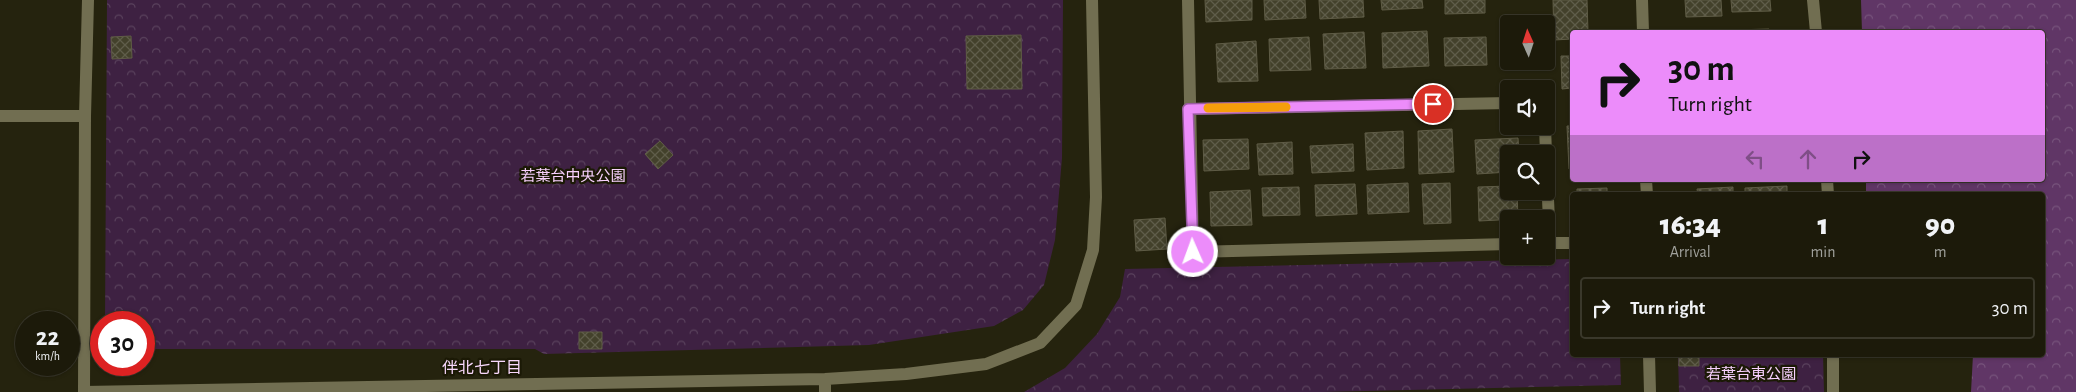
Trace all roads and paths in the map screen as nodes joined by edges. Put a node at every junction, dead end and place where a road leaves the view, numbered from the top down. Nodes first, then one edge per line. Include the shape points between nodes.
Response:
1 (88, 0) edge
2 (1092, 0) edge
3 (1188, 0) edge
4 (1642, 0) edge
5 (1813, 0) edge
6 (1643, 30) edge
7 (1816, 30) edge
8 (1500, 103) edge
9 (1188, 109) junction
10 (0, 116) edge
11 (85, 116) junction
12 (1555, 243) edge
13 (1570, 243) edge
14 (1500, 244) edge
15 (1649, 357) edge
16 (1833, 357) edge
17 (825, 379) junction
18 (197, 391) edge
19 (84, 392) edge
20 (825, 392) edge
21 (1650, 392) edge
22 (1833, 392) edge

1 - 11 street
2 - 17 street via 1096,197 1093,250 1076,305 1040,343 986,364 906,374
3 - 9 street
4 - 6 street
5 - 7 street
8 - 9 street
9 - 14 street via 1193,252
10 - 11 street
11 - 19 street
12 - 13 street
15 - 21 street
16 - 22 street
17 - 18 street
17 - 20 street
18 - 19 street

